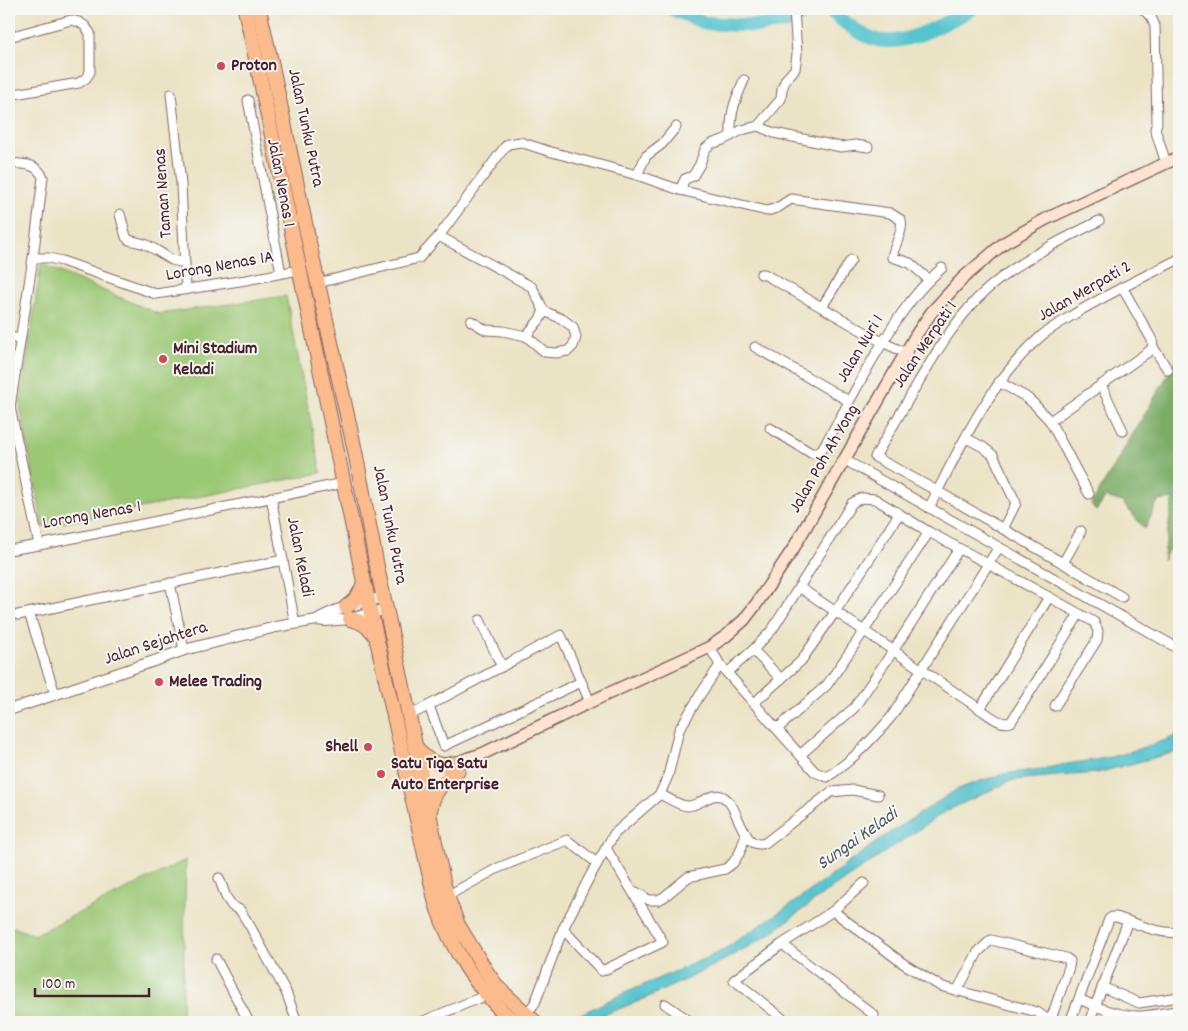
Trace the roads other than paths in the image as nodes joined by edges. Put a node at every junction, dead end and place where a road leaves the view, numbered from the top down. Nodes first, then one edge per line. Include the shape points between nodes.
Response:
1 (245, 9) edge
2 (259, 9) edge
3 (794, 9) edge
4 (1143, 9) edge
5 (9, 37) edge
6 (744, 80) dead end
7 (171, 94) dead end
8 (9, 95) edge
9 (248, 100) dead end
10 (758, 126) junction
11 (676, 127) dead end
12 (731, 136) junction
13 (868, 147) dead end
14 (1179, 157) edge
15 (9, 163) edge
16 (1166, 163) junction
17 (637, 175) junction
18 (680, 190) junction
19 (120, 214) dead end
20 (1100, 221) dead end
21 (439, 236) junction
22 (310, 243) junction
23 (33, 258) junction
24 (1179, 259) edge
25 (851, 260) dead end
26 (185, 263) junction
27 (942, 268) dead end
28 (299, 270) junction
29 (281, 272) junction
30 (761, 274) dead end
31 (929, 280) junction
32 (1122, 287) junction
33 (319, 288) junction
34 (186, 290) junction
35 (822, 307) junction
36 (544, 311) junction
37 (471, 321) dead end
38 (526, 336) junction
39 (9, 337) edge
40 (20, 339) junction
41 (882, 342) junction
42 (755, 347) dead end
43 (1152, 347) junction
44 (906, 352) junction
45 (1168, 370) dead end
46 (1000, 382) junction
47 (1101, 385) junction
48 (849, 400) junction
49 (9, 407) edge
50 (1050, 421) junction
51 (770, 428) dead end
52 (1123, 431) dead end
53 (966, 438) junction
54 (845, 460) junction
55 (344, 483) junction
56 (937, 491) junction
57 (1089, 494) dead end
58 (271, 497) junction
59 (929, 508) junction
60 (899, 514) junction
61 (1003, 529) junction
62 (1082, 531) dead end
63 (929, 532) junction
64 (39, 545) junction
65 (999, 547) junction
66 (959, 549) junction
67 (9, 550) edge
68 (283, 560) junction
69 (1063, 563) junction
70 (988, 564) junction
71 (364, 582) junction
72 (170, 583) junction
73 (799, 587) junction
74 (1048, 597) junction
75 (1122, 597) dead end
76 (385, 603) junction
77 (370, 607) junction
78 (836, 612) junction
79 (29, 613) junction
80 (348, 613) junction
81 (1079, 614) junction
82 (18, 615) dead end
83 (480, 620) dead end
84 (295, 624) junction
85 (864, 631) junction
86 (378, 643) junction
87 (710, 647) junction
88 (1179, 649) edge
89 (184, 650) junction
90 (753, 650) junction
91 (893, 651) junction
92 (720, 665) junction
93 (502, 667) junction
94 (921, 670) junction
95 (727, 673) junction
96 (781, 679) junction
97 (581, 682) junction
98 (56, 694) junction
99 (590, 702) junction
100 (754, 703) junction
101 (429, 706) junction
102 (1055, 706) dead end
103 (980, 709) junction
104 (9, 710) edge
105 (409, 716) junction
106 (777, 729) junction
107 (415, 744) junction
108 (800, 755) junction
109 (457, 767) junction
110 (416, 784) junction
111 (660, 794) junction
112 (878, 796) dead end
113 (432, 830) junction
114 (746, 834) junction
115 (760, 845) junction
116 (606, 848) junction
117 (740, 852) junction
118 (597, 863) junction
119 (219, 878) dead end
120 (864, 883) dead end
121 (633, 891) junction
122 (447, 896) junction
123 (833, 911) junction
124 (1124, 920) junction
125 (563, 929) junction
126 (1179, 932) edge
127 (782, 944) junction
128 (216, 959) dead end
129 (1102, 987) junction
130 (958, 991) junction
131 (487, 995) junction
132 (1179, 997) edge
133 (1079, 999) junction
134 (665, 1004) dead end
135 (1095, 1006) junction
136 (1179, 1010) edge
137 (1167, 1012) junction
138 (874, 1015) dead end
139 (530, 1018) edge
140 (248, 1022) edge
141 (297, 1022) edge
142 (421, 1022) edge
143 (514, 1022) edge
144 (691, 1022) edge
145 (787, 1022) edge
146 (1050, 1022) edge
147 (1070, 1022) edge
148 (1089, 1022) edge
149 (1164, 1022) edge

1 - 28 main road, Jalan Tunku Putra
2 - 22 main road, Jalan Tunku Putra
3 - 10 street via 797,54 794,69 786,79 781,99
4 - 16 street via 1155,26 1155,129
5 - 8 street via 71,20 85,26 90,33 90,72 86,78 79,83
6 - 12 street via 733,105
7 - 26 street, Taman Nenas via 181,184
9 - 29 street, Jalan Nenas 1
10 - 12 street
10 - 13 street via 774,133 841,147
11 - 17 street via 646,156
12 - 18 street via 706,149 700,164 692,176 685,179
14 - 16 main road, Jalan Poh Ah Yong
15 - 23 street, Lorong Nenas 1 via 31,166 43,177
16 - 44 main road, Jalan Poh Ah Yong via 1046,219 1004,243 963,278 931,313
17 - 18 street
17 - 21 street via 520,142 508,144
18 - 31 street via 767,211 791,199 890,212 901,220 902,225 892,258 910,263
19 - 26 street via 129,240
20 - 56 street, Jalan Merpati 1 via 1050,246 1006,275 980,297 942,344 875,457
21 - 33 street via 419,258
21 - 36 street via 532,287
22 - 28 main road
22 - 33 main road, Jalan Tunku Putra
23 - 34 street, Lorong Nenas 1A via 62,261 156,294
23 - 40 street, Lorong Nenas 1
24 - 32 street, Jalan Merpati 2
25 - 35 street
26 - 34 street, Taman Nenas
27 - 31 street, Jalan Nuri 1
28 - 29 street, Lorong Nenas 1A
28 - 33 main road
28 - 55 main road, Jalan Tunku Putra
29 - 34 street, Lorong Nenas 1A
30 - 35 street
31 - 41 street, Jalan Nuri 1
32 - 43 street via 1152,340
32 - 46 street, Jalan Merpati 2 via 1050,329
33 - 76 main road, Jalan Tunku Putra
35 - 41 street
36 - 38 street
36 - 38 street via 573,327 576,337 573,346 556,353 545,352
37 - 38 street via 486,330
39 - 40 street
40 - 49 street, Lorong Nenas 1
41 - 44 street
41 - 48 street, Jalan Nuri 1
42 - 48 street
43 - 45 street
43 - 47 street
44 - 54 main road, Jalan Poh Ah Yong
46 - 50 street via 1026,397
46 - 53 street, Jalan Merpati 2 via 981,408
47 - 50 street
47 - 52 street
48 - 51 street, Jalan Nuri 1 via 817,453 811,453
49 - 64 street, Lorong Nenas 1
50 - 57 street
53 - 56 street, Jalan Merpati 2
53 - 61 street via 993,455 1016,503
54 - 59 street
54 - 87 main road, Jalan Poh Ah Yong via 757,603 744,620
55 - 58 street, Lorong Nenas 1
55 - 71 main road, Jalan Tunku Putra
56 - 59 street, Jalan Merpati 2
56 - 61 street
58 - 64 street, Lorong Nenas 1
58 - 68 street, Jalan Keladi
59 - 65 street
60 - 63 street
60 - 73 street via 875,499 862,498 852,503
60 - 78 street
61 - 69 street
62 - 69 street
63 - 66 street
63 - 85 street
64 - 67 street
65 - 70 street
65 - 88 street
66 - 70 street
66 - 91 street
68 - 72 street
68 - 84 street, Jalan Keladi
69 - 75 street
70 - 74 street
70 - 94 street
71 - 77 main road, Jalan Tunku Putra
71 - 80 main road
72 - 79 street
72 - 89 street
73 - 78 street
73 - 90 street via 772,630
74 - 81 street
74 - 103 street
76 - 77 street, Jalan Sejahtera
76 - 105 main road, Jalan Tunku Putra
77 - 80 street, Jalan Sejahtera
77 - 86 main road, Jalan Tunku Putra
78 - 85 street
78 - 96 street via 801,661
79 - 82 street
79 - 98 street
80 - 84 street, Jalan Sejahtera via 332,612 317,620
80 - 86 main road via 371,629
81 - 102 street via 1094,622 1097,640
81 - 103 street via 1011,722 1002,723
83 - 93 street
84 - 89 street, Jalan Sejahtera
85 - 91 street
85 - 106 street via 827,685
86 - 110 main road, Jalan Tunku Putra
87 - 92 street
87 - 99 main road, Jalan Poh Ah Yong
89 - 98 street, Jalan Sejahtera
90 - 95 street
90 - 96 street
91 - 94 street
91 - 108 street via 854,708
92 - 95 street
92 - 111 street via 679,730 668,776
93 - 97 street via 561,635
93 - 101 street
94 - 103 street
94 - 108 street via 878,733 839,769 827,777 815,772
95 - 100 street
96 - 100 street
97 - 99 street
97 - 101 street via 444,746
98 - 104 street, Jalan Sejahtera
99 - 109 main road, Jalan Poh Ah Yong
100 - 106 street
101 - 105 street
105 - 107 main road, Jalan Tunku Putra
106 - 108 street
107 - 109 main road via 431,762
107 - 110 main road, Jalan Tunku Putra
109 - 110 main road, Jalan Poh Ah Yong
109 - 113 main road via 435,793 430,811
110 - 113 main road, Jalan Tunku Putra
110 - 131 main road, Jalan Tunku Putra via 442,923 456,951
111 - 114 street via 683,806 723,796
111 - 116 street via 614,834
112 - 115 street via 853,790 831,792
113 - 122 main road, Jalan Tunku Putra
114 - 115 street via 753,843
114 - 117 street
115 - 117 street
116 - 118 street
116 - 121 street
117 - 121 street via 729,866 688,877 658,900 649,900
118 - 122 street via 566,840 498,868
118 - 125 street
119 - 141 street via 226,897 232,906 240,910 286,992
120 - 123 street
121 - 125 street via 663,942 602,971
122 - 139 main road, Jalan Tunku Putra via 458,925 486,971 498,988
123 - 127 street
123 - 130 street via 904,964 940,986
124 - 126 street via 1167,933
124 - 129 street
124 - 133 street via 1112,917 1110,920
125 - 139 street
127 - 138 street
127 - 145 street via 734,981
128 - 140 street
129 - 132 street via 1139,1003
129 - 135 street
130 - 146 street via 1037,1012
130 - 146 street via 978,952 991,940 1066,958 1070,967
131 - 142 street
131 - 143 main road, Jalan Tunku Putra
133 - 135 street
133 - 147 street
134 - 144 street
135 - 137 street via 1132,1015
135 - 148 street
136 - 137 street
137 - 149 street

